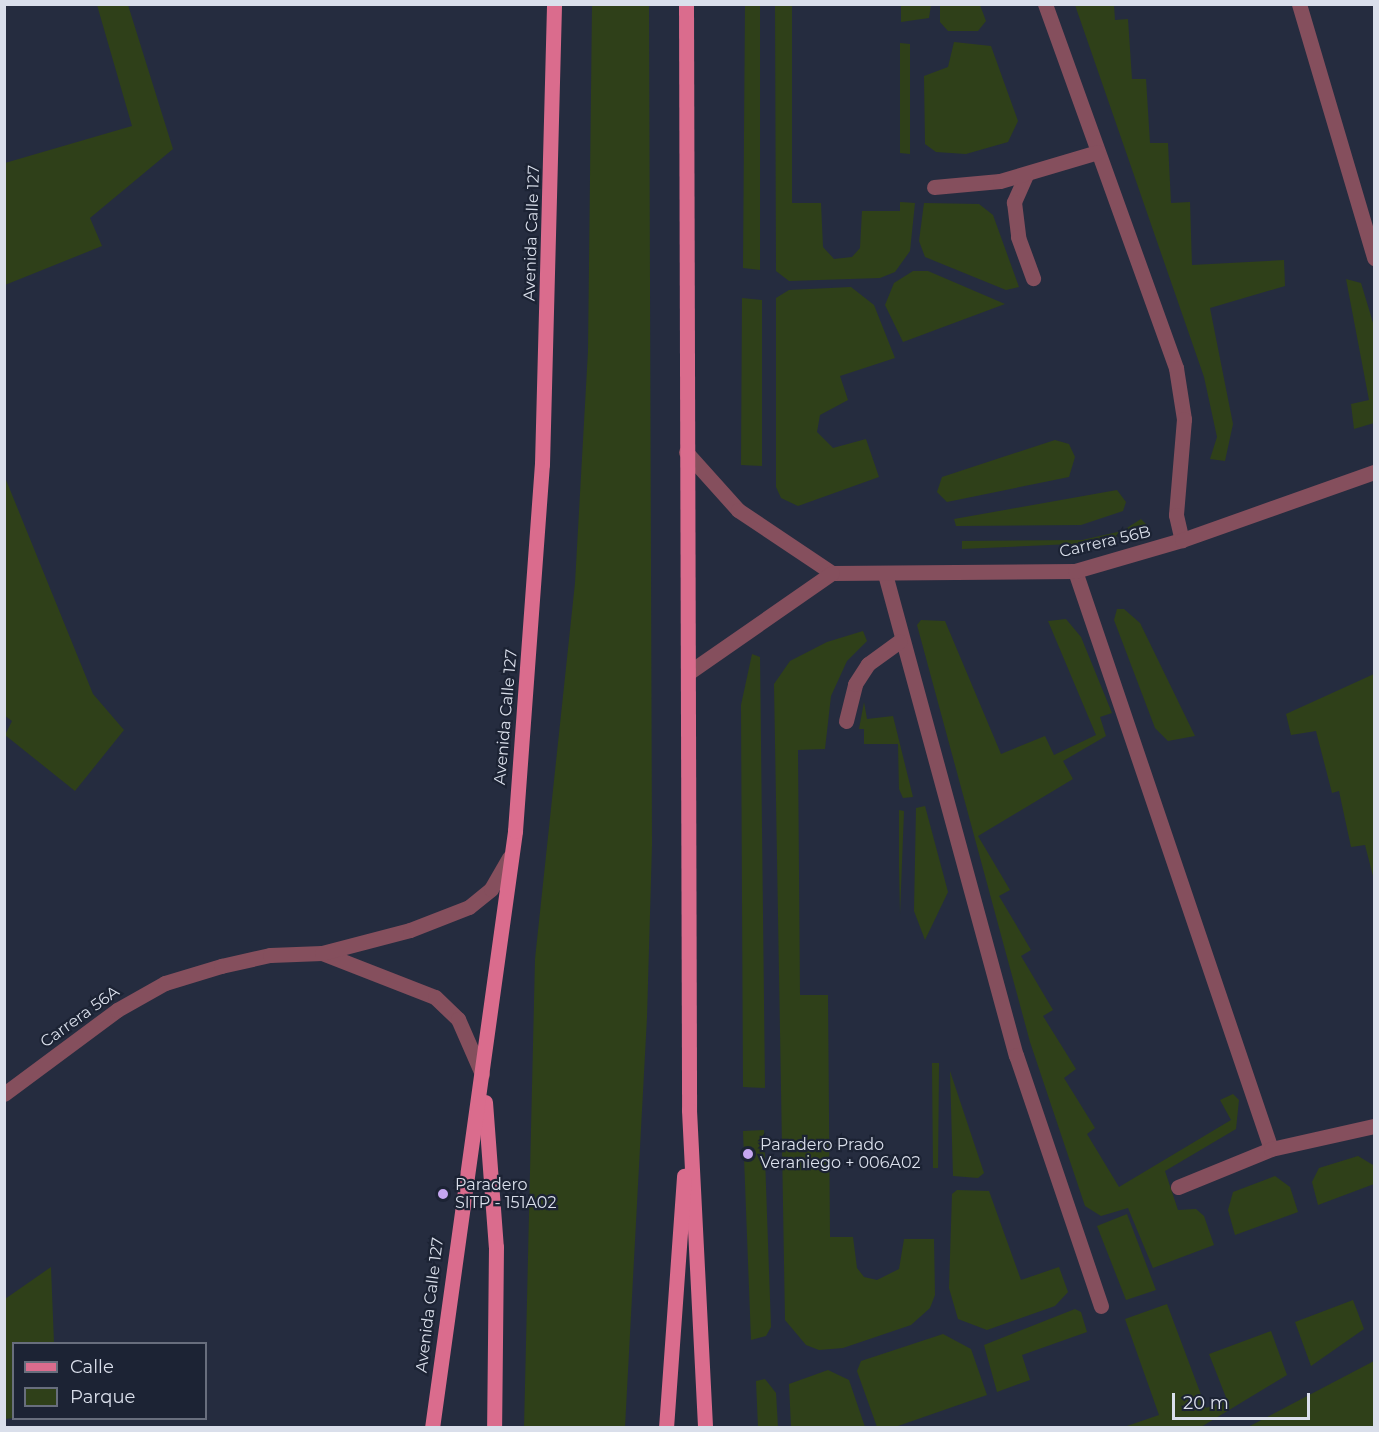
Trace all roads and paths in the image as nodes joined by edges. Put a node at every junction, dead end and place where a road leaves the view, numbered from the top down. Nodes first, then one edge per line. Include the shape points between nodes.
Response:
1 (554, 4) edge
2 (686, 4) edge
3 (1045, 4) edge
4 (1299, 4) edge
5 (1098, 152) junction
6 (1026, 175) junction
7 (934, 187) dead end
8 (1374, 258) edge
9 (1033, 278) dead end
10 (686, 452) junction
11 (1374, 472) edge
12 (1182, 540) junction
13 (1075, 571) junction
14 (832, 573) junction
15 (885, 574) junction
16 (900, 641) junction
17 (688, 674) junction
18 (846, 721) dead end
19 (514, 831) junction
20 (322, 953) junction
21 (483, 1078) junction
22 (4, 1094) edge
23 (689, 1110) junction
24 (1374, 1126) edge
25 (1271, 1149) junction
26 (1178, 1187) dead end
27 (1101, 1306) dead end
28 (432, 1428) edge
29 (494, 1428) edge
30 (666, 1428) edge
31 (705, 1428) edge

1 - 19 main road, Avenida Calle 127 via 542,464
2 - 10 main road
3 - 5 street
4 - 8 street
5 - 6 street
5 - 12 street via 1176,368 1184,419 1176,516
6 - 7 street
6 - 9 street via 1014,202 1018,237
10 - 14 street via 738,510
10 - 17 main road
11 - 12 street, Carrera 56B
12 - 13 street, Carrera 56B
13 - 15 street, Carrera 56B
13 - 25 street
14 - 15 street, Carrera 56B
14 - 17 street
15 - 16 street
16 - 18 street via 868,664 855,684
16 - 27 street via 1016,1055
17 - 23 main road
19 - 20 street, Carrera 56A via 508,864 491,889 469,907
19 - 21 main road, Avenida Calle 127
20 - 21 street, Carrera 56A via 435,997 458,1020
20 - 22 street, Carrera 56A via 270,955 165,983 117,1010
21 - 28 main road, Avenida Calle 127 via 451,1271
21 - 29 main road via 496,1247
23 - 30 main road
23 - 31 main road
24 - 25 street
25 - 26 street

